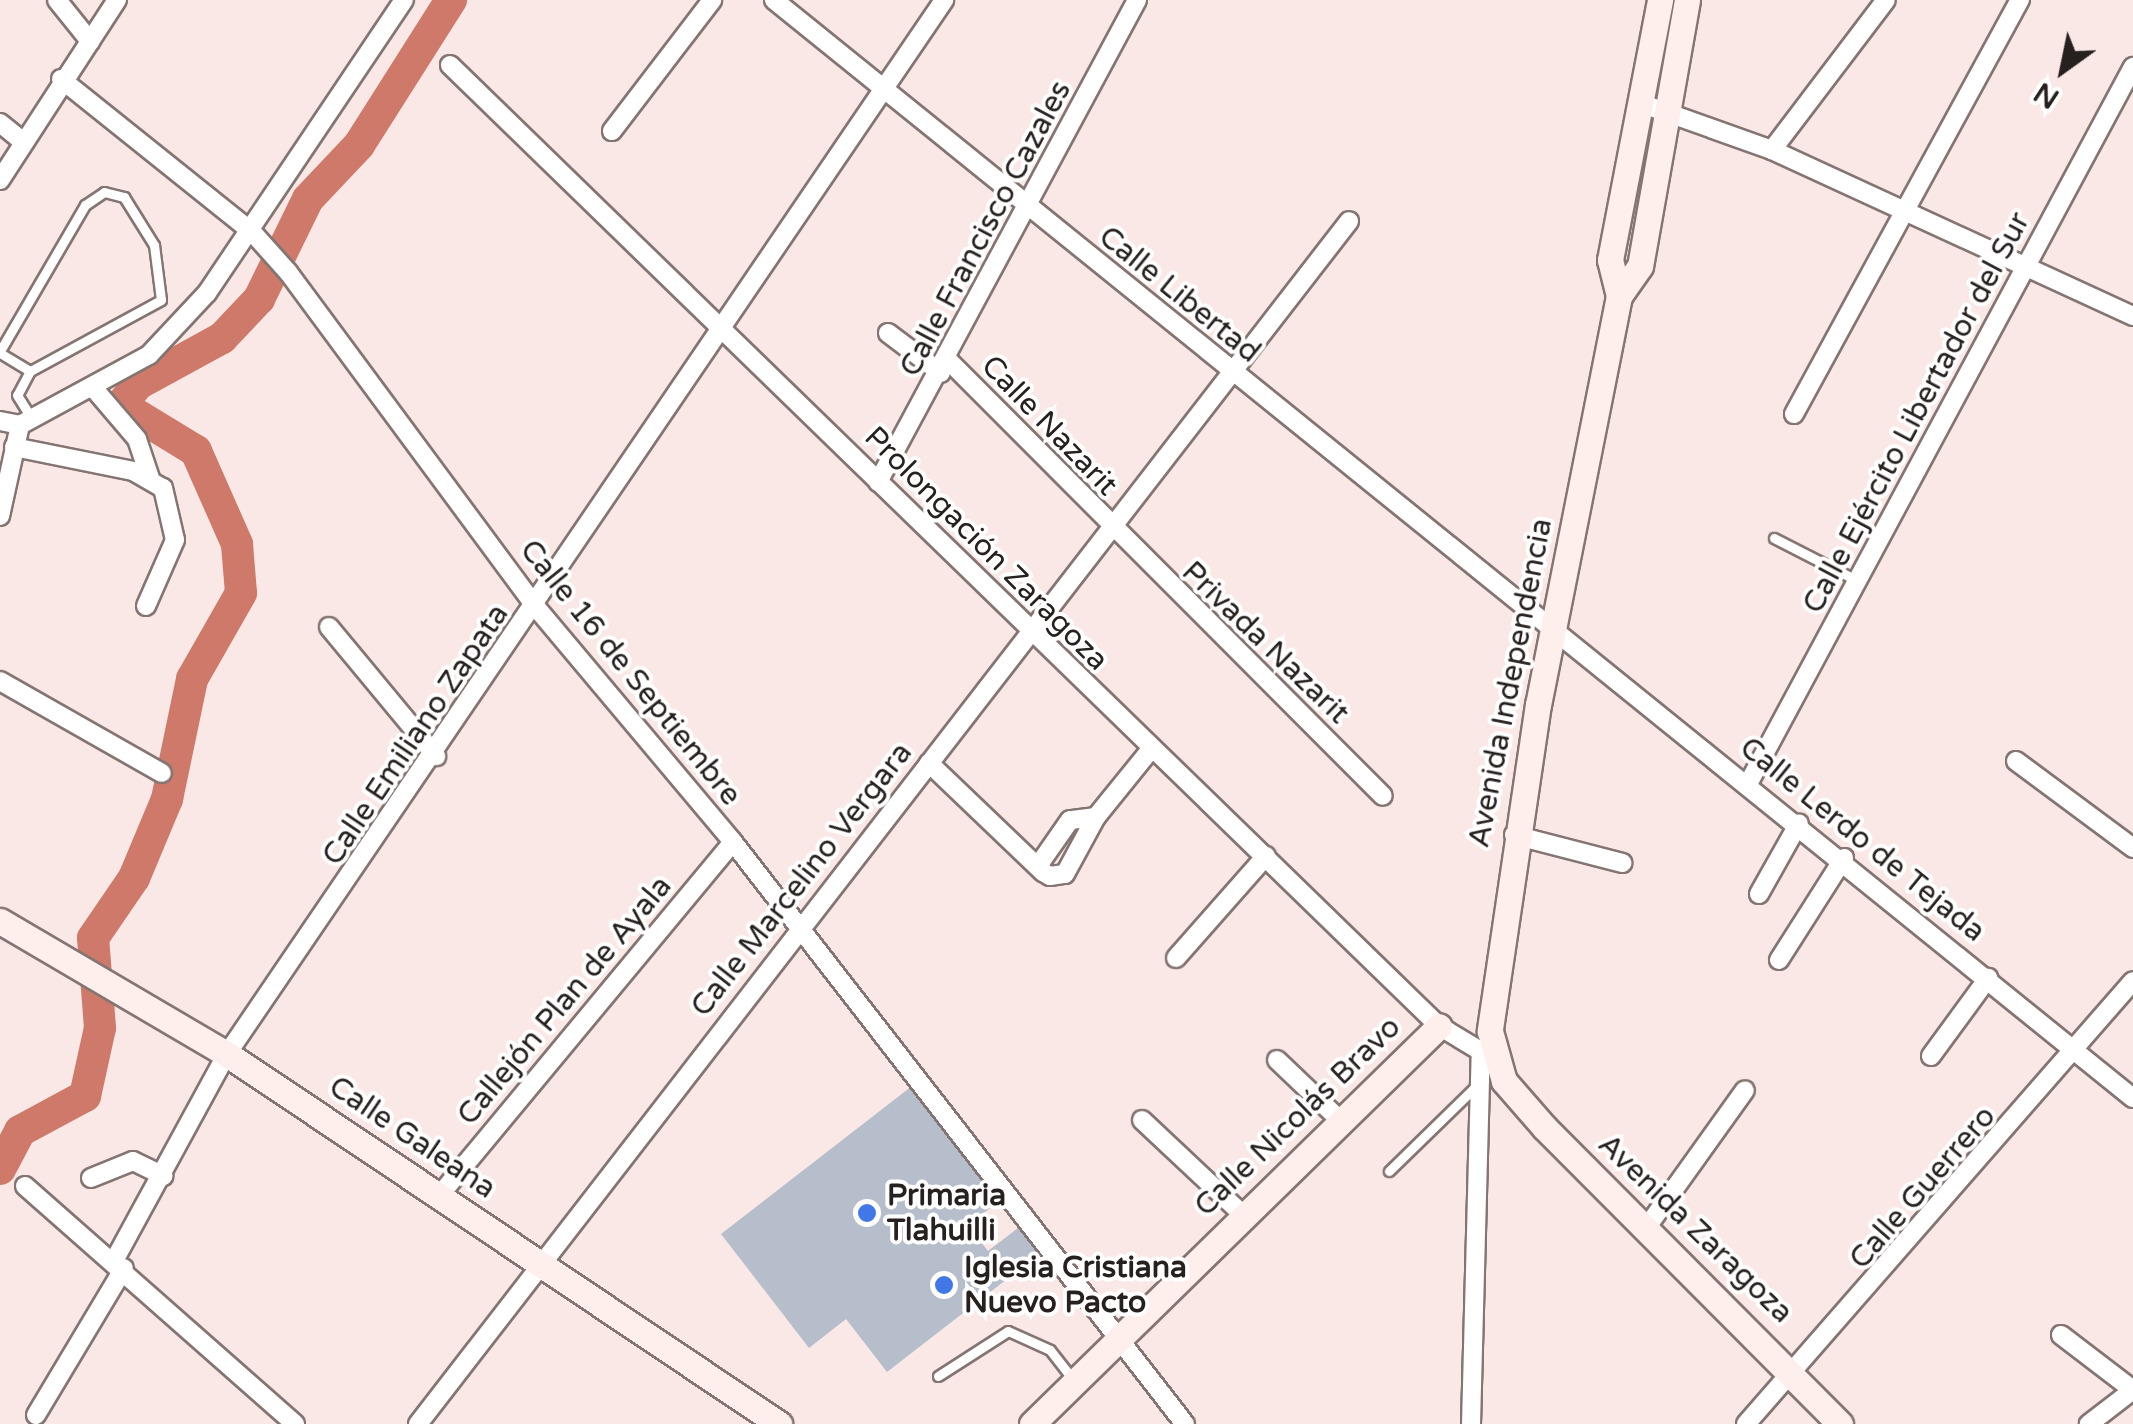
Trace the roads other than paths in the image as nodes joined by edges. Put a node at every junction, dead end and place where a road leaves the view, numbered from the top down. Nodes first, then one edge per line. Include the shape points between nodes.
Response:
1 (58, 0) edge
2 (117, 0) edge
3 (404, 0) edge
4 (712, 0) edge
5 (774, 0) edge
6 (944, 0) edge
7 (1137, 0) edge
8 (1660, 0) edge
9 (1687, 0) edge
10 (1886, 0) edge
11 (2020, 0) edge
12 (90, 41) junction
13 (450, 65) dead end
14 (2133, 67) edge
15 (61, 80) junction
16 (884, 96) junction
17 (1640, 102) junction
18 (1668, 110) junction
19 (0, 124) edge
20 (612, 131) dead end
21 (21, 140) junction
22 (1772, 150) junction
23 (0, 180) edge
24 (1030, 211) junction
25 (1907, 214) junction
26 (1349, 221) dead end
27 (258, 237) junction
28 (2026, 269) junction
29 (1618, 296) junction
30 (2133, 316) edge
31 (721, 326) junction
32 (888, 334) dead end
33 (0, 352) edge
34 (945, 367) junction
35 (30, 372) junction
36 (1235, 374) junction
37 (96, 391) junction
38 (1794, 414) dead end
39 (0, 420) edge
40 (26, 422) junction
41 (14, 447) junction
42 (150, 478) junction
43 (878, 482) junction
44 (0, 516) edge
45 (1109, 529) junction
46 (1774, 538) dead end
47 (1858, 580) junction
48 (146, 606) dead end
49 (535, 606) junction
50 (1557, 624) junction
51 (330, 627) dead end
52 (1027, 631) junction
53 (0, 681) edge
54 (1151, 749) junction
55 (436, 756) junction
56 (930, 762) junction
57 (2016, 762) dead end
58 (162, 773) dead end
59 (1748, 784) junction
60 (1383, 796) dead end
61 (1092, 815) junction
62 (1799, 824) junction
63 (1514, 836) junction
64 (733, 842) junction
65 (2133, 848) edge
66 (1266, 856) junction
67 (1844, 858) junction
68 (1622, 863) dead end
69 (1040, 869) junction
70 (1759, 894) dead end
71 (0, 922) edge
72 (796, 927) junction
73 (1176, 958) dead end
74 (1779, 960) dead end
75 (1988, 978) junction
76 (2133, 980) edge
77 (1439, 1026) junction
78 (227, 1054) junction
79 (2076, 1054) junction
80 (1931, 1056) dead end
81 (1277, 1060) dead end
82 (1493, 1065) junction
83 (1474, 1088) junction
84 (1745, 1090) dead end
85 (2133, 1098) edge
86 (1142, 1120) dead end
87 (1341, 1121) junction
88 (1389, 1171) dead end
89 (164, 1176) junction
90 (91, 1178) dead end
91 (25, 1186) dead end
92 (440, 1196) junction
93 (1243, 1215) junction
94 (1646, 1227) junction
95 (537, 1261) junction
96 (119, 1264) junction
97 (2061, 1335) dead end
98 (1119, 1340) junction
99 (1792, 1371) junction
100 (938, 1376) dead end
101 (1074, 1380) junction
102 (2133, 1390) edge
103 (38, 1421) edge
104 (295, 1424) edge
105 (418, 1424) edge
106 (779, 1424) edge
107 (1032, 1424) edge
108 (1185, 1424) edge
109 (1471, 1424) edge
110 (1746, 1424) edge
111 (1840, 1424) edge
112 (2089, 1424) edge

1 - 12 street
2 - 12 street
3 - 27 street
4 - 20 street
5 - 16 street, Calle Libertad
6 - 16 street, Calle Emiliano Zapata
7 - 24 street, Calle Francisco Cazales
8 - 17 main road, Avenida Independencia
9 - 18 main road, Avenida Independencia
10 - 22 street
11 - 25 street
12 - 15 street
13 - 31 street, Prolongación Zaragoza
14 - 28 street, Calle Ejército Libertador del Sur
15 - 21 street
15 - 27 street, Calle 16 de Septiembre
16 - 24 street, Calle Libertad
16 - 31 street, Calle Emiliano Zapata
17 - 18 street
17 - 29 main road, Avenida Independencia via 1610,260
18 - 22 street
18 - 29 main road, Avenida Independencia via 1640,266
19 - 21 street
21 - 23 street
22 - 25 street
24 - 34 street, Calle Francisco Cazales
24 - 36 street, Calle Libertad
25 - 28 street
25 - 38 street
26 - 36 street, Calle Marcelino Vergara
27 - 37 street via 149,355
27 - 49 street, Calle 16 de Septiembre
28 - 30 street
28 - 47 street, Calle Ejército Libertador del Sur
29 - 50 main road, Avenida Independencia
31 - 43 street, Prolongación Zaragoza
31 - 49 street, Calle Emiliano Zapata
32 - 34 street, Calle Nazarit
33 - 35 lane
33 - 35 lane via 85,205 104,192 124,197 154,246 161,300
34 - 43 street, Calle Francisco Cazales
34 - 45 street, Calle Nazarit
35 - 40 lane via 17,395
36 - 45 street, Calle Marcelino Vergara
36 - 50 street, Calle Libertad
37 - 40 street
37 - 42 street via 137,439
39 - 40 street
40 - 41 street
41 - 42 street
41 - 44 street
42 - 48 street via 173,505 176,540
43 - 52 street, Prolongación Zaragoza
45 - 52 street, Calle Marcelino Vergara
45 - 60 street, Privada Nazarit
46 - 47 lane
47 - 59 street, Calle Ejército Libertador del Sur
49 - 55 street, Calle Emiliano Zapata
49 - 64 street, Calle 16 de Septiembre
50 - 59 street, Calle Lerdo de Tejada
50 - 63 main road, Avenida Independencia
51 - 55 street
52 - 54 street, Prolongación Zaragoza
52 - 56 street, Calle Marcelino Vergara
53 - 58 street
54 - 61 street
54 - 66 street, Prolongación Zaragoza
55 - 78 street, Calle Emiliano Zapata
56 - 69 street
56 - 72 street, Calle Marcelino Vergara
57 - 65 street
59 - 62 street, Calle Lerdo de Tejada
61 - 69 street via 1070,820
61 - 69 street via 1064,874
62 - 67 street, Calle Lerdo de Tejada
62 - 70 street
63 - 68 street
63 - 82 main road, Avenida Independencia via 1488,1005
64 - 72 street, Calle 16 de Septiembre
64 - 92 street, Callejón Plan de Ayala
66 - 73 street
66 - 77 street, Prolongación Zaragoza
67 - 74 street
67 - 75 street, Calle Lerdo de Tejada
71 - 78 main road, Calle Galeana
72 - 95 street, Calle Marcelino Vergara
72 - 98 street, Calle 16 de Septiembre
75 - 79 street, Calle Lerdo de Tejada
75 - 80 street
76 - 79 street, Calle Guerrero
77 - 82 street, Prolongación Zaragoza
77 - 87 main road, Calle Nicolás Bravo
78 - 89 street, Calle Emiliano Zapata
78 - 92 main road, Calle Galeana
79 - 85 street, Calle Lerdo de Tejada
79 - 99 street, Calle Guerrero
81 - 87 street
82 - 83 street, Avenida Independencia
82 - 94 main road, Avenida Zaragoza
83 - 88 lane
83 - 109 street, Avenida Independencia
84 - 94 street
86 - 93 street
87 - 93 main road, Calle Nicolás Bravo
89 - 90 street via 134,1161
89 - 96 street, Calle Emiliano Zapata
91 - 96 street
92 - 95 main road, Calle Galeana
93 - 98 main road, Calle Nicolás Bravo
94 - 99 main road, Avenida Zaragoza
95 - 105 street, Calle Marcelino Vergara
95 - 106 main road, Calle Galeana
96 - 103 street, Calle Emiliano Zapata
96 - 104 street
97 - 102 street
98 - 101 main road, Calle Nicolás Bravo
98 - 108 street, Calle 16 de Septiembre
99 - 110 street, Calle Guerrero
99 - 111 main road, Avenida Zaragoza
100 - 101 lane via 1008,1331 1050,1350
101 - 107 main road, Calle Nicolás Bravo
102 - 112 street

